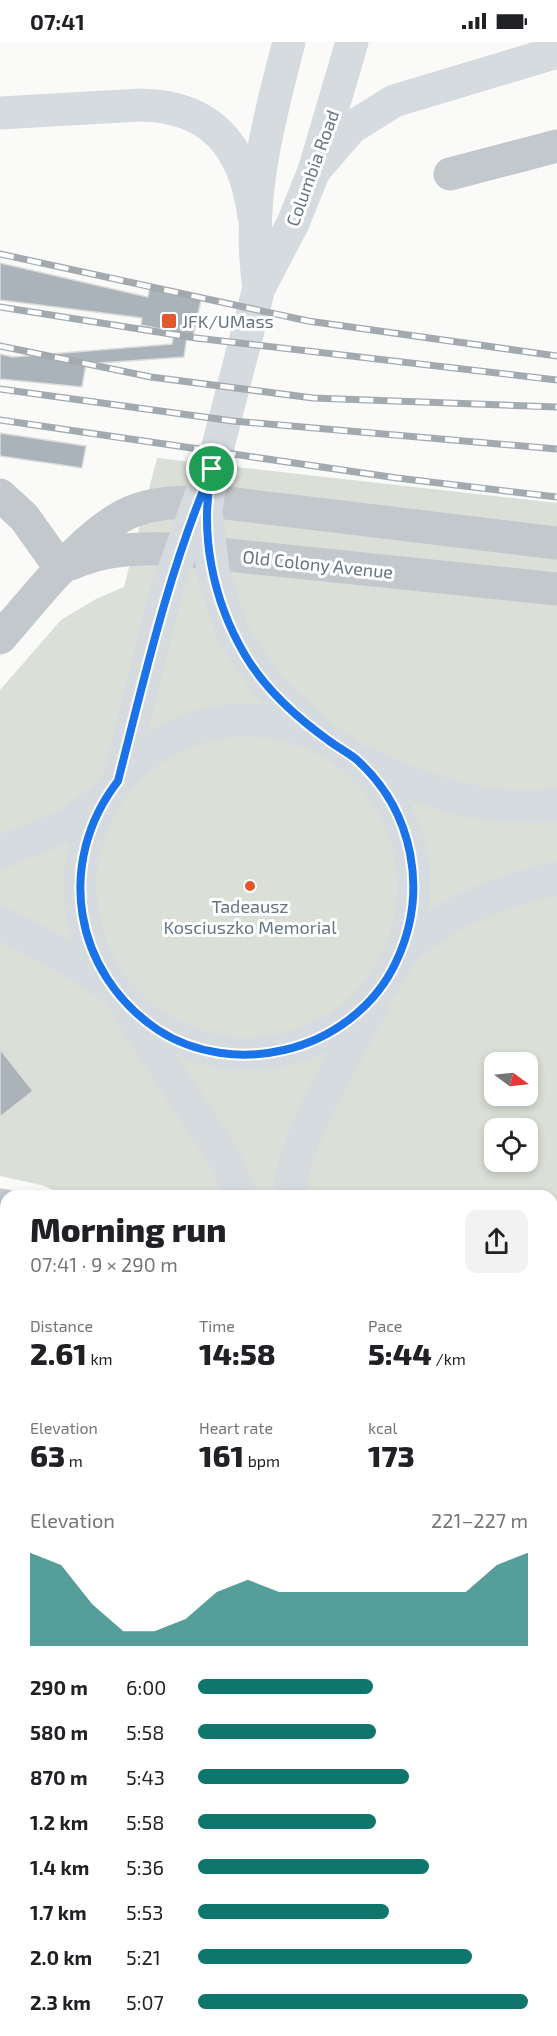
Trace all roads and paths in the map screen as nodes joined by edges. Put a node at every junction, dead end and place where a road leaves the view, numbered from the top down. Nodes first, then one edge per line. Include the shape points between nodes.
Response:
1 (289, 42) edge
2 (352, 42) edge
3 (557, 52) edge
4 (0, 113) edge
5 (557, 146) edge
6 (314, 171) junction
7 (450, 174) dead end
8 (254, 217) junction
9 (259, 288) junction
10 (212, 469) junction
11 (0, 495) edge
12 (557, 543) edge
13 (62, 569) junction
14 (557, 589) edge
15 (0, 638) edge
16 (343, 750) junction
17 (114, 786) junction
18 (557, 804) edge
19 (0, 852) edge
20 (557, 878) edge
21 (0, 923) edge
22 (392, 968) junction
23 (117, 993) junction
24 (236, 1189) edge
25 (291, 1190) edge

1 - 8 main road, Columbia Road via 265,141
2 - 6 main road, Columbia Road
3 - 6 main road via 436,86 383,106 351,128
4 - 8 main road via 140,105 191,113 218,132 237,155 249,183
5 - 7 street
6 - 9 main road, Columbia Road via 293,223
8 - 9 main road, Columbia Road
9 - 10 main road, Columbia Road
10 - 16 main road, Columbia Road via 207,525 217,589 232,632 256,671 295,714
10 - 17 main road, Columbia Road via 166,592
11 - 13 street via 24,517
12 - 13 street via 259,506 180,502 120,517
13 - 14 street, Old Colony Avenue via 92,556 127,549 171,549
13 - 15 street
16 - 17 main road via 275,722 217,723 192,729 157,746
16 - 18 main road, Columbia Road via 409,783 470,802 511,807
16 - 22 main road via 386,794 410,850 414,896 409,927
17 - 19 main road via 90,811 67,826
17 - 23 main road via 87,838 80,890 93,953
20 - 22 main road via 470,907 437,924
21 - 23 main road via 53,950
22 - 23 main road via 358,1012 325,1035 288,1050 249,1055 210,1051 185,1043 161,1031
22 - 25 main road via 300,1146
23 - 24 main road

